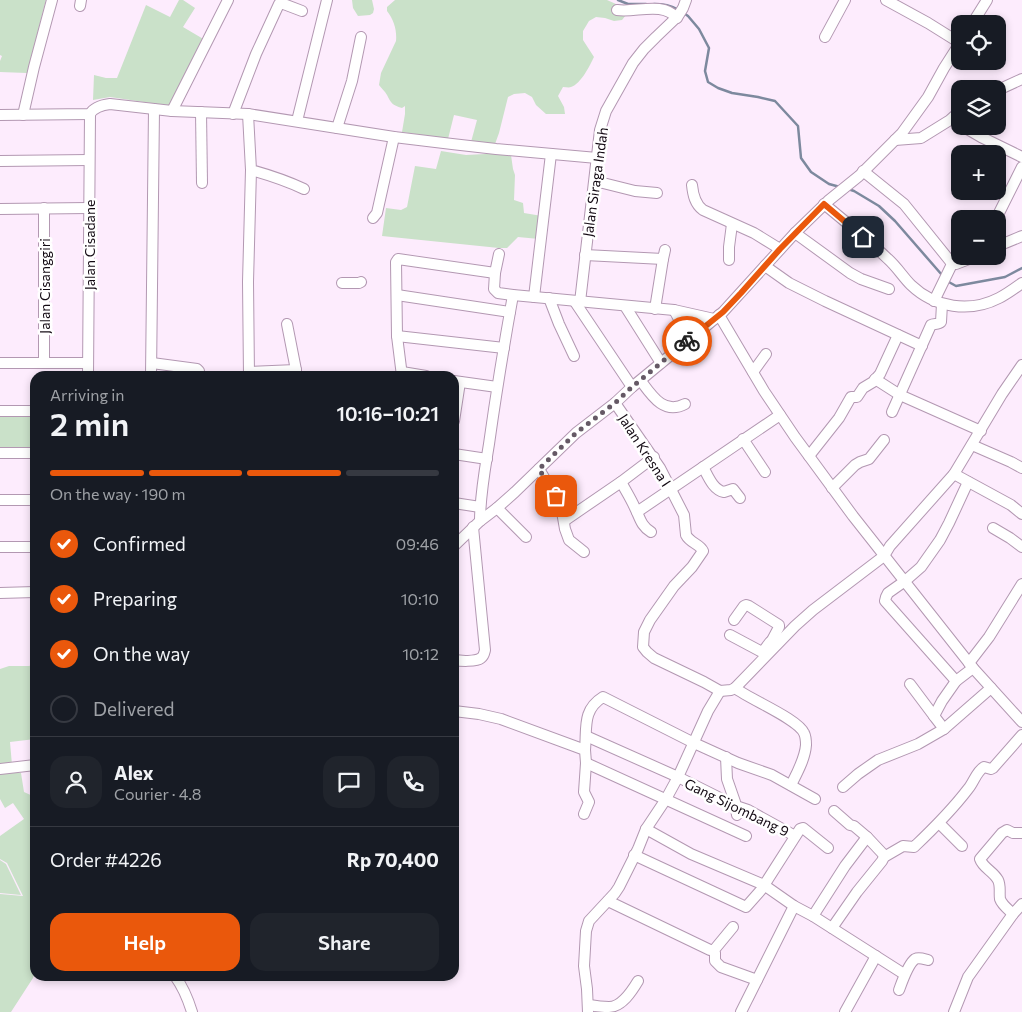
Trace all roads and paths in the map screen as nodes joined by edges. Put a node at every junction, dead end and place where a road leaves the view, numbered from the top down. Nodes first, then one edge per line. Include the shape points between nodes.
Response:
1 (52, 0) edge
2 (274, 0) edge
3 (327, 0) edge
4 (845, 0) edge
5 (886, 0) edge
6 (987, 0) edge
7 (228, 1) edge
8 (617, 10) dead end
9 (302, 11) dead end
10 (681, 11) edge
11 (978, 15) edge
12 (361, 37) dead end
13 (825, 37) dead end
14 (951, 37) edge
15 (256, 54) junction
16 (951, 57) edge
17 (1022, 79) edge
18 (1006, 86) edge
19 (154, 109) junction
20 (172, 111) junction
21 (202, 112) junction
22 (90, 114) junction
23 (233, 114) junction
24 (248, 114) junction
25 (0, 115) edge
26 (23, 115) junction
27 (950, 120) edge
28 (298, 121) junction
29 (337, 128) junction
30 (977, 135) edge
31 (394, 137) junction
32 (895, 140) junction
33 (551, 154) junction
34 (1022, 157) edge
35 (597, 158) junction
36 (89, 160) junction
37 (0, 161) edge
38 (1022, 167) edge
39 (251, 170) junction
40 (863, 172) junction
41 (595, 181) junction
42 (202, 184) dead end
43 (692, 185) dead end
44 (304, 189) dead end
45 (656, 193) dead end
46 (826, 202) junction
47 (44, 208) junction
48 (89, 208) junction
49 (0, 209) edge
50 (1000, 210) edge
51 (373, 218) dead end
52 (732, 224) junction
53 (795, 233) junction
54 (1022, 236) edge
55 (1006, 243) edge
56 (780, 249) junction
57 (499, 254) dead end
58 (585, 255) junction
59 (728, 260) dead end
60 (951, 261) edge
61 (952, 265) edge
62 (765, 266) junction
63 (495, 272) junction
64 (362, 282) dead end
65 (342, 283) dead end
66 (1022, 283) edge
67 (889, 289) dead end
68 (513, 295) junction
69 (397, 296) junction
70 (534, 297) junction
71 (549, 298) junction
72 (578, 302) junction
73 (938, 303) junction
74 (625, 306) junction
75 (655, 309) junction
76 (674, 310) junction
77 (510, 312) junction
78 (716, 317) junction
79 (287, 324) dead end
80 (898, 335) junction
81 (397, 336) junction
82 (693, 337) junction
83 (922, 346) junction
84 (504, 348) junction
85 (766, 354) dead end
86 (574, 356) dead end
87 (0, 363) edge
88 (44, 363) junction
89 (661, 363) junction
90 (88, 364) junction
91 (152, 364) junction
92 (1022, 365) edge
93 (88, 371) edge
94 (151, 371) edge
95 (198, 371) edge
96 (249, 371) edge
97 (296, 371) edge
98 (402, 371) edge
99 (753, 372) junction
100 (875, 379) junction
101 (641, 381) junction
102 (459, 382) edge
103 (497, 386) junction
104 (632, 387) junction
105 (900, 395) junction
106 (615, 403) junction
107 (685, 404) dead end
108 (30, 411) edge
109 (0, 412) edge
110 (892, 412) dead end
111 (780, 414) junction
112 (980, 431) junction
113 (743, 439) junction
114 (884, 440) dead end
115 (972, 445) junction
116 (0, 453) edge
117 (30, 453) edge
118 (459, 455) edge
119 (809, 456) junction
120 (654, 457) junction
121 (486, 459) junction
122 (703, 467) junction
123 (1022, 468) edge
124 (539, 469) junction
125 (765, 472) dead end
126 (954, 474) junction
127 (621, 482) junction
128 (968, 482) junction
129 (832, 488) junction
130 (671, 489) junction
131 (740, 498) dead end
132 (0, 500) edge
133 (30, 500) edge
134 (459, 504) edge
135 (480, 508) junction
136 (497, 508) junction
137 (637, 512) junction
138 (1022, 514) edge
139 (564, 522) junction
140 (477, 524) junction
141 (993, 528) dead end
142 (650, 532) dead end
143 (526, 537) dead end
144 (459, 541) edge
145 (0, 547) edge
146 (30, 547) edge
147 (1022, 548) edge
148 (584, 552) dead end
149 (884, 556) junction
150 (905, 581) junction
151 (1022, 584) edge
152 (30, 592) edge
153 (0, 593) edge
154 (734, 620) dead end
155 (730, 635) dead end
156 (774, 644) junction
157 (459, 660) edge
158 (971, 665) junction
159 (956, 681) junction
160 (910, 684) dead end
161 (736, 688) junction
162 (991, 688) junction
163 (720, 691) junction
164 (459, 712) edge
165 (934, 716) junction
166 (1022, 722) edge
167 (944, 729) junction
168 (1022, 735) edge
169 (586, 736) junction
170 (694, 743) junction
171 (585, 750) junction
172 (726, 757) junction
173 (586, 763) junction
174 (30, 766) edge
175 (0, 769) edge
176 (678, 777) junction
177 (791, 785) junction
178 (843, 787) dead end
179 (815, 799) dead end
180 (666, 800) junction
181 (737, 810) junction
182 (834, 811) dead end
183 (584, 814) dead end
184 (939, 823) junction
185 (646, 829) junction
186 (1022, 833) edge
187 (746, 836) dead end
188 (796, 836) junction
189 (867, 837) junction
190 (962, 846) dead end
191 (828, 848) dead end
192 (634, 855) junction
193 (884, 857) junction
194 (764, 885) junction
195 (608, 901) junction
196 (1022, 904) edge
197 (794, 906) junction
198 (1013, 914) junction
199 (813, 916) junction
200 (733, 927) dead end
201 (832, 928) junction
202 (714, 950) junction
203 (876, 956) junction
204 (928, 960) dead end
205 (904, 974) junction
206 (757, 980) junction
207 (179, 981) edge
208 (638, 981) dead end
209 (899, 990) dead end
210 (588, 1008) edge
211 (192, 1012) edge
212 (741, 1012) edge
213 (845, 1012) edge
214 (954, 1012) edge

1 - 26 street
2 - 15 street via 260,33
3 - 28 street
4 - 13 street
5 - 14 street
6 - 11 street
7 - 20 street
8 - 10 street via 654,8
9 - 15 street via 280,3
10 - 35 street, Jalan Siraga Indah via 644,49 616,92 600,130
12 - 29 street via 352,81
15 - 23 street
16 - 32 street via 928,97
17 - 18 street
19 - 20 street
19 - 22 street via 110,104 97,107
19 - 91 street
20 - 21 street
21 - 23 street
21 - 42 street
22 - 26 street
22 - 36 street, Jalan Cisadane
23 - 24 street
24 - 28 street
24 - 39 street
25 - 26 street
27 - 32 street via 921,138
28 - 29 street
29 - 31 street
30 - 34 street
31 - 33 street
31 - 51 street via 377,213
32 - 40 street
33 - 35 street
33 - 70 street
35 - 41 street, Jalan Siraga Indah
36 - 37 street
36 - 48 street, Jalan Cisadane
38 - 50 street
39 - 44 street
39 - 96 street
40 - 46 street
40 - 60 street via 911,210
41 - 45 street
41 - 58 street, Jalan Siraga Indah
43 - 52 street via 694,199 700,208
46 - 53 street
46 - 73 street via 888,259 911,285
47 - 48 street
47 - 49 street
47 - 88 street, Jalan Cisanggiri
48 - 90 street, Jalan Cisadane
52 - 56 street
52 - 59 street
53 - 56 street
53 - 67 street via 850,273
54 - 55 street
56 - 62 street
57 - 63 street
58 - 72 street, Jalan Siraga Indah
58 - 75 street via 664,254
61 - 73 street via 940,288
62 - 78 street
62 - 80 street via 797,287
63 - 68 street via 495,291
63 - 69 street via 398,259
64 - 65 street
66 - 73 street via 998,299 976,306 964,308
68 - 70 street
68 - 77 street
69 - 77 street
69 - 81 street
70 - 71 street
71 - 72 street
71 - 86 street
72 - 74 street
72 - 104 street
73 - 83 street via 941,322 931,325
74 - 75 street
74 - 89 street
75 - 76 street
76 - 78 street
76 - 82 street
77 - 84 street
78 - 82 street
78 - 99 street
79 - 97 street
80 - 83 street
80 - 100 street
81 - 84 street
81 - 98 street
82 - 89 street
83 - 105 street
84 - 103 street
85 - 99 street
87 - 88 street
88 - 90 street
89 - 101 street
90 - 93 street, Jalan Cisadane
91 - 94 street
91 - 95 street
92 - 112 street
99 - 111 street
100 - 105 street
100 - 119 street via 856,397 851,397
101 - 104 street
101 - 107 street via 657,401 677,408
102 - 103 street
103 - 121 street
104 - 106 street
105 - 110 street
105 - 112 street
106 - 120 street, Jalan Kresna I
106 - 124 street via 576,433
108 - 109 street
111 - 113 street
111 - 119 street
112 - 115 street
113 - 122 street
113 - 125 street
114 - 129 street via 869,459 856,465
115 - 123 street
115 - 126 street
116 - 117 street
118 - 121 street
119 - 129 street
120 - 127 street
120 - 130 street, Jalan Kresna I
121 - 135 street
122 - 130 street
122 - 131 street via 717,490 732,489
124 - 136 street
124 - 139 street via 559,501
126 - 128 street
126 - 149 street
127 - 137 street
127 - 139 street
128 - 138 street
128 - 150 street via 940,540 921,567
129 - 149 street
130 - 137 street
130 - 163 street, Jalan Kresna I via 684,515 687,538 703,552 650,620 644,632 644,647 654,658
132 - 133 street
134 - 135 street
135 - 140 street
136 - 140 street
136 - 143 street
137 - 142 street via 642,526
139 - 148 street via 569,540
140 - 144 street
140 - 157 street via 485,650 478,660
141 - 147 street
145 - 146 street
149 - 150 street
149 - 156 street
150 - 158 street
150 - 159 street via 888,593 886,601
151 - 158 street
152 - 153 street
154 - 156 street via 744,606 749,606 779,625
155 - 156 street via 760,652
156 - 161 street
158 - 159 street
158 - 162 street
159 - 165 street
160 - 165 street
161 - 163 street
161 - 177 street via 796,724 804,733 804,756
162 - 166 street
162 - 167 street
163 - 170 street
164 - 171 street via 500,719
165 - 167 street
167 - 178 street via 918,744 878,760
168 - 184 street via 993,768 980,770
169 - 170 street via 587,714 603,697
169 - 171 street
169 - 176 street, Gang Sijombang 9
170 - 172 street
170 - 176 street
171 - 173 street
172 - 177 street
172 - 181 street via 727,780
173 - 180 street
173 - 183 street via 584,792 589,802
174 - 175 street
176 - 180 street
176 - 181 street, Gang Sijombang 9
177 - 179 street
180 - 185 street
180 - 187 street
181 - 188 street, Gang Sijombang 9 via 748,810
182 - 189 street
184 - 190 street
184 - 193 street via 914,847 903,846
185 - 192 street
185 - 194 street via 691,854
186 - 198 street via 1013,834 1006,830 980,859 999,881 1001,901
188 - 191 street via 803,828
188 - 194 street
189 - 193 street
189 - 199 street
192 - 194 street via 745,907
192 - 195 street via 619,887
193 - 201 street
194 - 197 street
195 - 202 street
195 - 210 street via 590,920 587,928 584,970
196 - 198 street
197 - 199 street
197 - 206 street
198 - 214 street via 965,982
199 - 201 street
200 - 202 street
201 - 203 street
202 - 206 street via 714,960 721,967
203 - 205 street
203 - 213 street
204 - 205 street via 915,960
205 - 209 street
206 - 212 street
207 - 211 street
208 - 210 street via 615,1006

